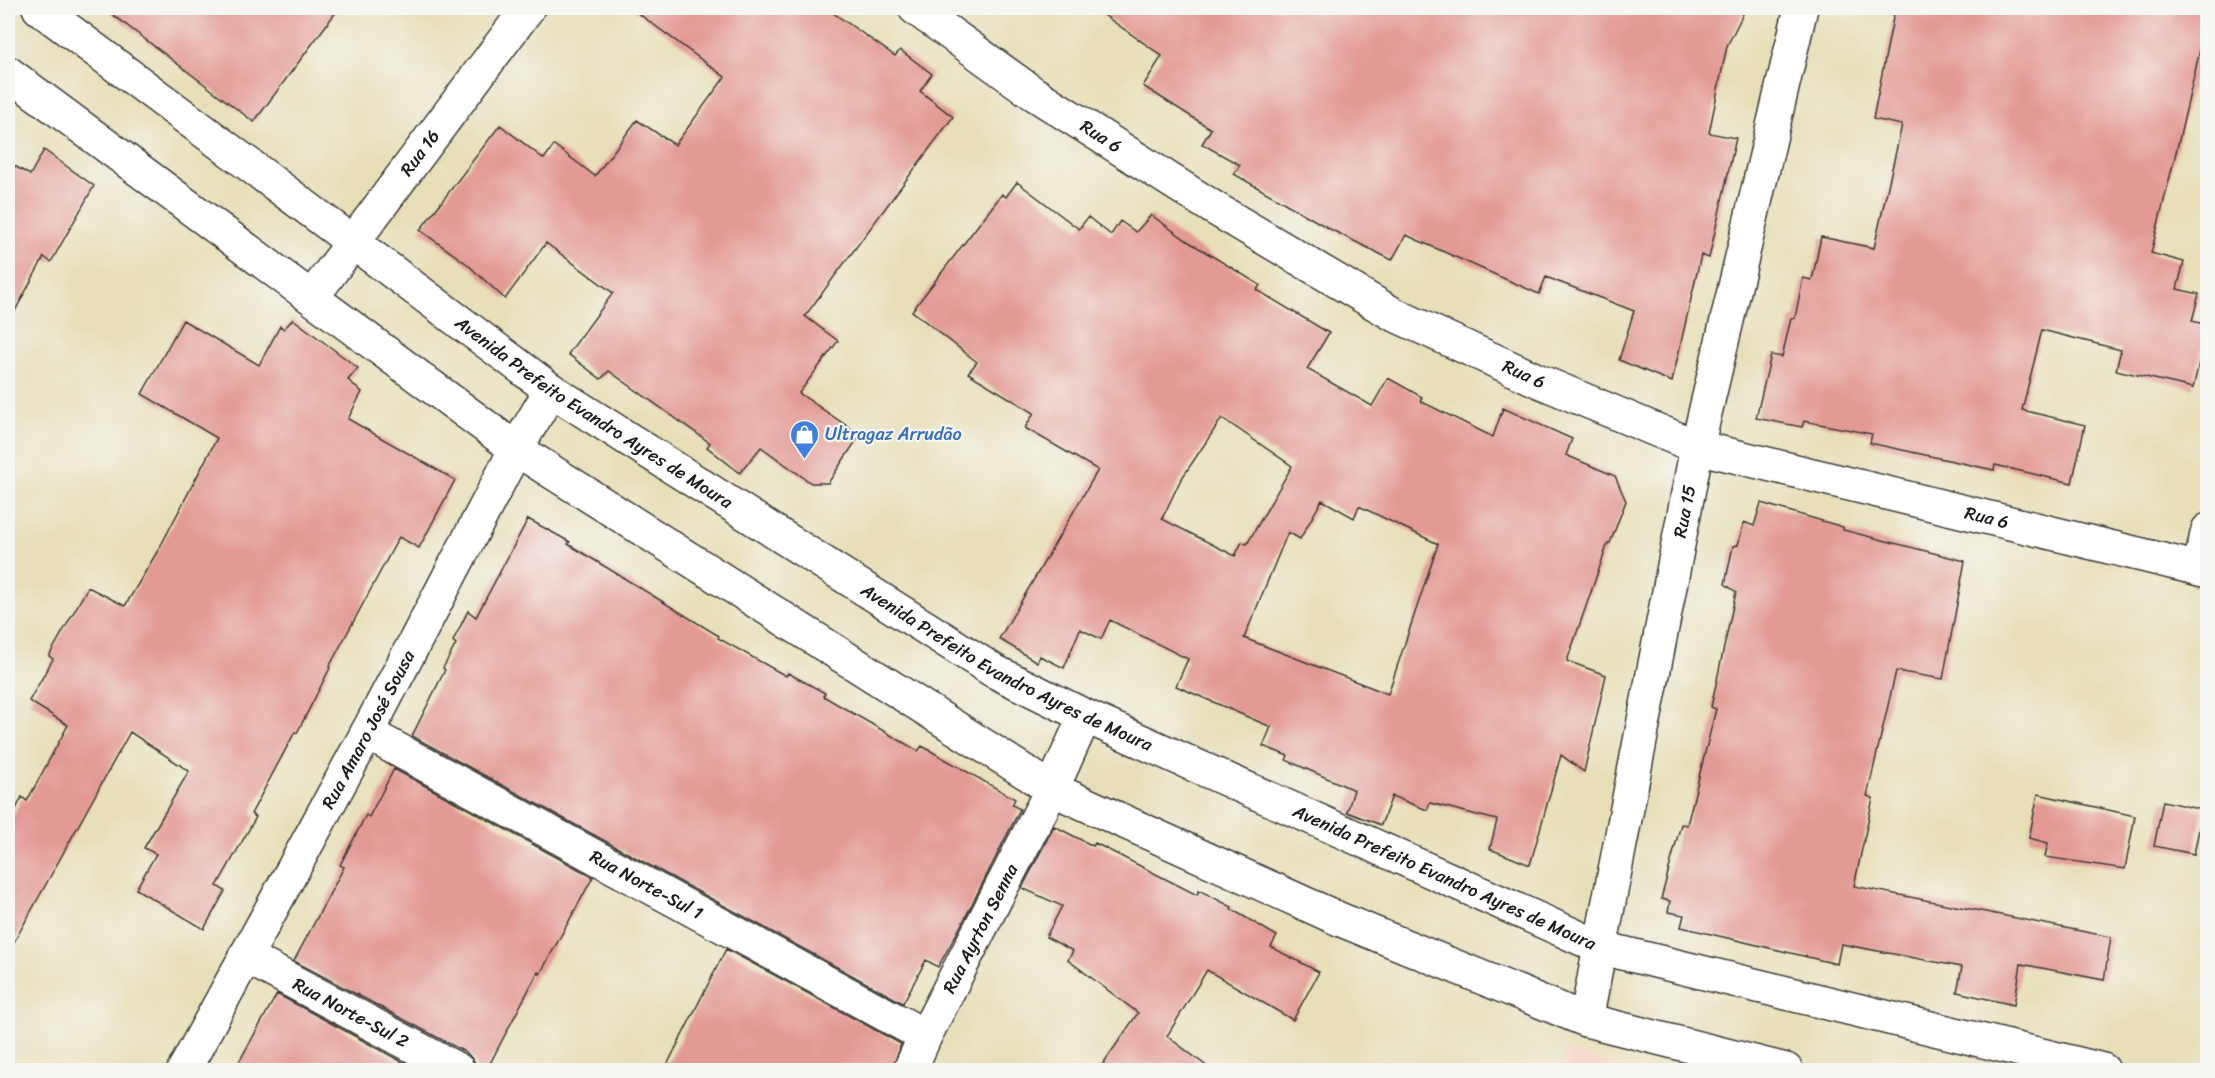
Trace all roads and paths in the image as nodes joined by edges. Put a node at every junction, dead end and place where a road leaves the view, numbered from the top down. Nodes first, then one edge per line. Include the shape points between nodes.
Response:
1 (39, 8) edge
2 (528, 8) edge
3 (915, 8) edge
4 (1801, 8) edge
5 (8, 73) edge
6 (353, 241) junction
7 (312, 297) junction
8 (551, 390) junction
9 (1697, 447) junction
10 (516, 449) junction
11 (2208, 530) edge
12 (2203, 570) edge
13 (1085, 716) junction
14 (367, 733) junction
15 (1052, 789) junction
16 (1602, 948) junction
17 (245, 956) junction
18 (1586, 1020) junction
19 (925, 1036) junction
20 (184, 1071) edge
21 (458, 1071) edge
22 (910, 1071) edge
23 (1786, 1071) edge
24 (2103, 1071) edge

1 - 6 street, Avenida Prefeito Evandro Ayres de Moura
2 - 6 street, Rua 16
3 - 9 street, Rua 6 via 1053,105 1214,208 1393,314
4 - 9 street, Rua 15
5 - 7 street
6 - 7 street, Rua 16
6 - 8 street, Avenida Prefeito Evandro Ayres de Moura
7 - 10 street
8 - 10 street, Rua Amaro José Sousa
8 - 13 street, Avenida Prefeito Evandro Ayres de Moura via 994,671
9 - 12 street, Rua 6
9 - 16 street, Rua 15
10 - 14 street, Rua Amaro José Sousa
10 - 15 street
11 - 12 street
13 - 15 street, Rua Ayrton Senna
13 - 16 street, Avenida Prefeito Evandro Ayres de Moura
14 - 17 street, Rua Amaro José Sousa
14 - 19 street, Rua Norte-Sul 1
15 - 18 street via 1339,919
15 - 19 street, Rua Ayrton Senna
16 - 18 street, Rua 15
16 - 24 street, Avenida Prefeito Evandro Ayres de Moura
17 - 20 street, Rua Amaro José Sousa
17 - 21 street, Rua Norte-Sul 2
18 - 23 street
19 - 22 street, Rua Ayrton Senna

